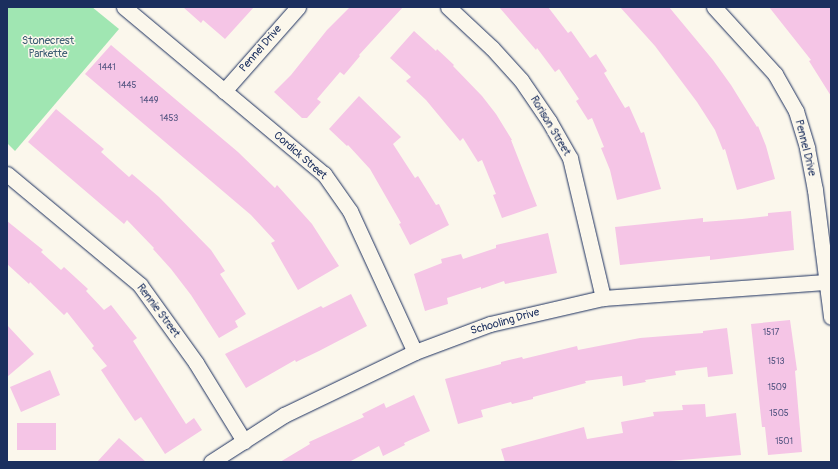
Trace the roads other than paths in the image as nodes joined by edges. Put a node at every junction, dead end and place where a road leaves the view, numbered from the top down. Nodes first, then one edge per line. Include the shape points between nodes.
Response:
1 (124, 7) edge
2 (298, 7) edge
3 (448, 7) edge
4 (714, 7) edge
5 (224, 92) junction
6 (7, 174) edge
7 (828, 282) junction
8 (602, 298) junction
9 (831, 317) edge
10 (415, 352) junction
11 (244, 441) junction
12 (211, 462) edge

1 - 5 street, Cordick Street
2 - 5 street, Pennel Drive
3 - 8 street, Rorison Street via 492,48 521,80 570,158
4 - 7 street, Pennel Drive via 775,74 796,111 814,183
5 - 10 street, Cordick Street via 324,174 350,211
6 - 11 street, Rennie Street via 140,285 196,363
7 - 8 street, Schooling Drive
7 - 9 street, Pennel Drive
8 - 10 street, Schooling Drive via 490,324
10 - 11 street, Schooling Drive via 284,415
11 - 12 street, Schooling Drive

